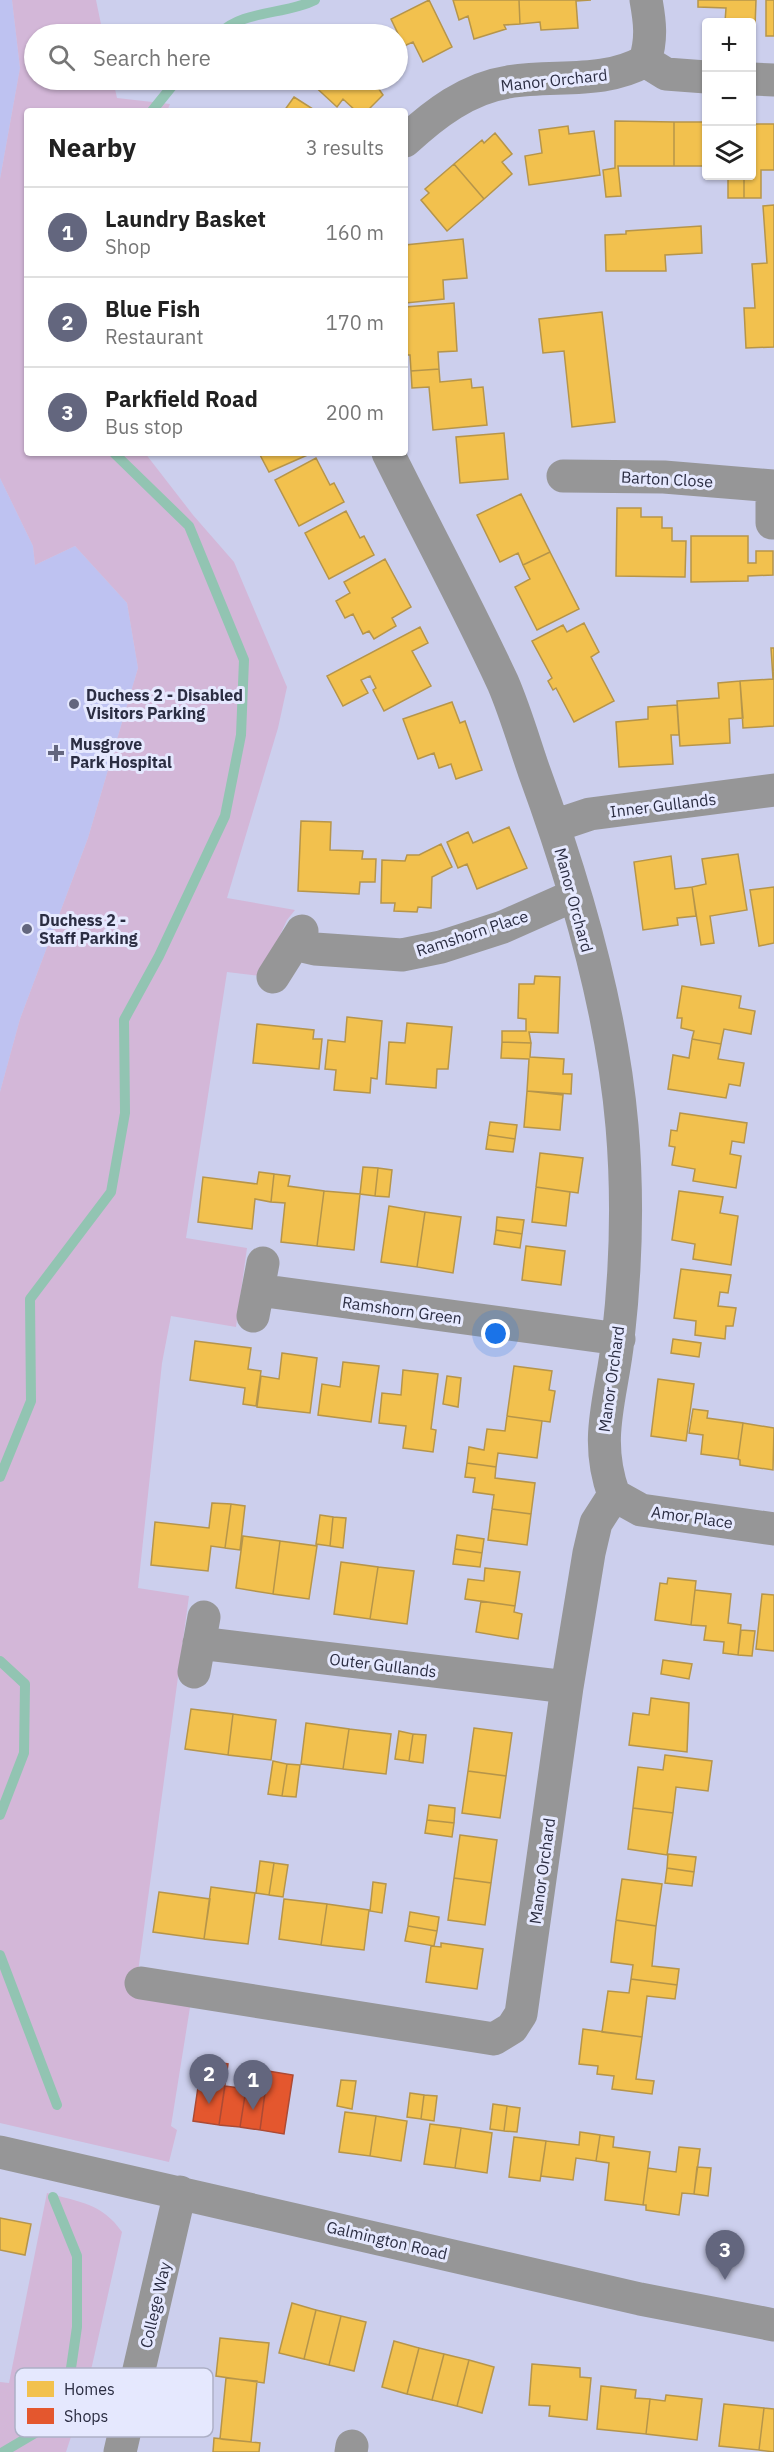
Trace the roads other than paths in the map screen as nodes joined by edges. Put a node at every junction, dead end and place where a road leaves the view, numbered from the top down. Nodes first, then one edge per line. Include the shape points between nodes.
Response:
1 (646, 0) edge
2 (645, 61) junction
3 (702, 77) edge
4 (756, 79) edge
5 (774, 80) edge
6 (408, 139) edge
7 (389, 456) edge
8 (563, 476) dead end
9 (773, 486) edge
10 (772, 523) dead end
11 (774, 790) edge
12 (554, 826) junction
13 (575, 896) junction
14 (273, 977) dead end
15 (258, 1290) dead end
16 (619, 1339) junction
17 (614, 1495) junction
18 (774, 1529) edge
19 (199, 1644) dead end
20 (567, 1687) junction
21 (141, 1983) dead end
22 (0, 2152) edge
23 (180, 2192) junction
24 (774, 2325) edge
25 (139, 2368) edge
26 (123, 2437) edge
27 (120, 2452) edge

1 - 2 street via 651,34
2 - 3 street via 666,74
2 - 6 street, Manor Orchard via 607,75 508,82 478,90 452,103
4 - 5 street
7 - 12 street, Manor Orchard via 504,686
8 - 9 street, Barton Close via 664,477
9 - 10 street, Barton Close
11 - 12 street, Inner Gullands via 590,814
12 - 13 street, Manor Orchard
13 - 14 street, Ramshorn Place via 503,927 402,955 315,949 298,938
13 - 16 street, Manor Orchard via 612,1048 622,1126 626,1218
15 - 16 street, Ramshorn Green
16 - 17 street, Manor Orchard via 603,1440 605,1471
17 - 18 street, Amor Place via 641,1510
17 - 20 street, Manor Orchard via 596,1523
19 - 20 street, Outer Gullands
20 - 21 street, Manor Orchard via 521,2014 512,2028 494,2039
22 - 23 street, Galmington Road
23 - 24 street, Galmington Road via 640,2299
23 - 25 street, College Way
26 - 27 street, College Way

